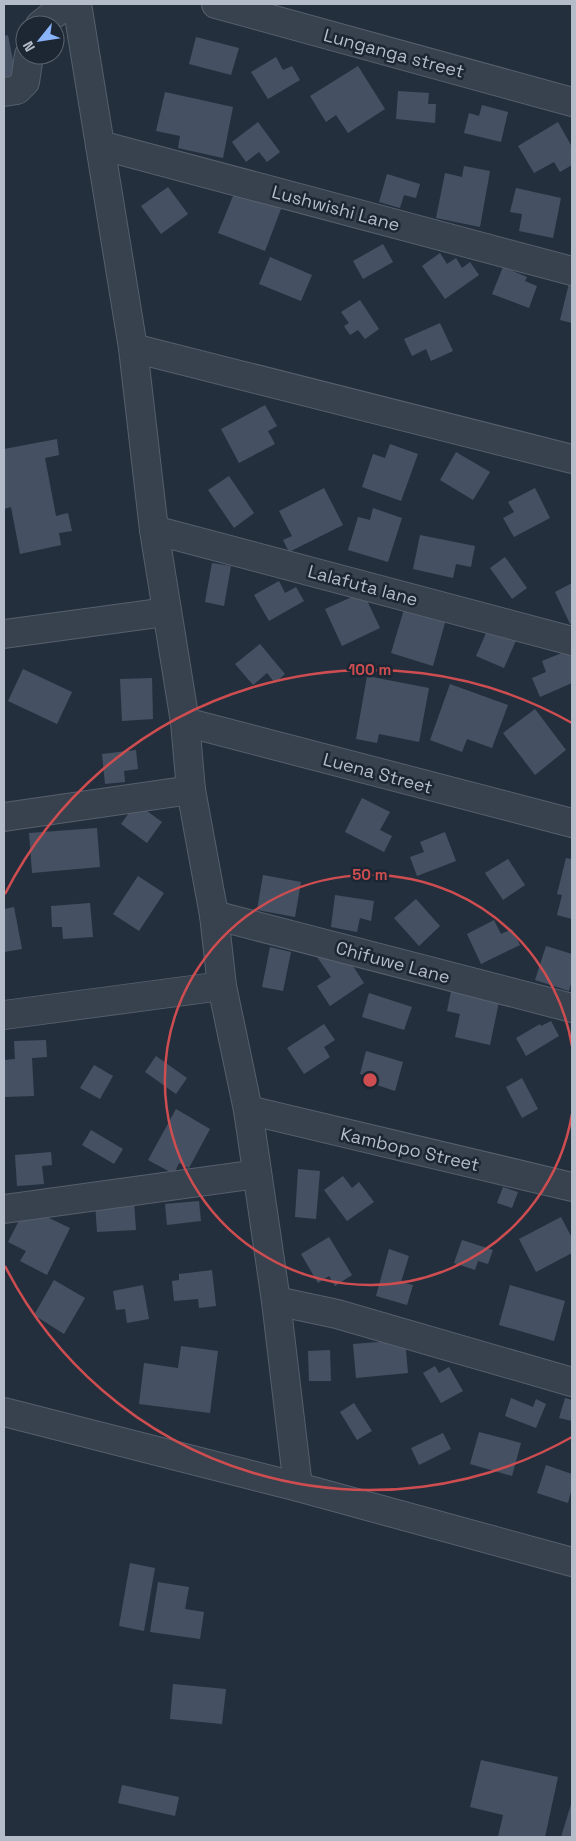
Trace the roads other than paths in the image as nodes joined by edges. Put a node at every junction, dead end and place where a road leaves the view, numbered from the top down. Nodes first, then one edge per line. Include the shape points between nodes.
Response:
1 (67, 4) edge
2 (77, 4) edge
3 (216, 4) edge
4 (53, 15) edge
5 (28, 65) edge
6 (4, 92) edge
7 (572, 102) edge
8 (100, 145) junction
9 (572, 271) edge
10 (133, 348) junction
11 (572, 459) edge
12 (154, 530) junction
13 (166, 612) junction
14 (4, 634) edge
15 (572, 641) edge
16 (185, 722) junction
17 (191, 790) junction
18 (4, 817) edge
19 (572, 823) edge
20 (214, 915) junction
21 (222, 986) junction
22 (572, 1008) edge
23 (4, 1015) edge
24 (248, 1110) junction
25 (257, 1174) junction
26 (572, 1188) edge
27 (4, 1209) edge
28 (276, 1301) junction
29 (572, 1382) edge
30 (4, 1412) edge
31 (298, 1488) junction
32 (572, 1562) edge

1 - 4 street
2 - 8 street
3 - 7 street, Lunganga street
5 - 6 street via 25,82 17,90
8 - 9 street, Lushwishi Lane
8 - 10 street
10 - 11 street
10 - 12 street
12 - 13 street
12 - 15 street, Lalafuta lane
13 - 14 street
13 - 16 street
16 - 17 street
16 - 19 street, Luena Street
17 - 18 street
17 - 20 street
20 - 21 street
20 - 22 street, Chifuwe Lane
21 - 23 street
21 - 24 street
24 - 25 street
24 - 26 street, Kambopo Street
25 - 27 street
25 - 28 street
28 - 29 street via 337,1314
28 - 31 street
30 - 31 street
31 - 32 street

